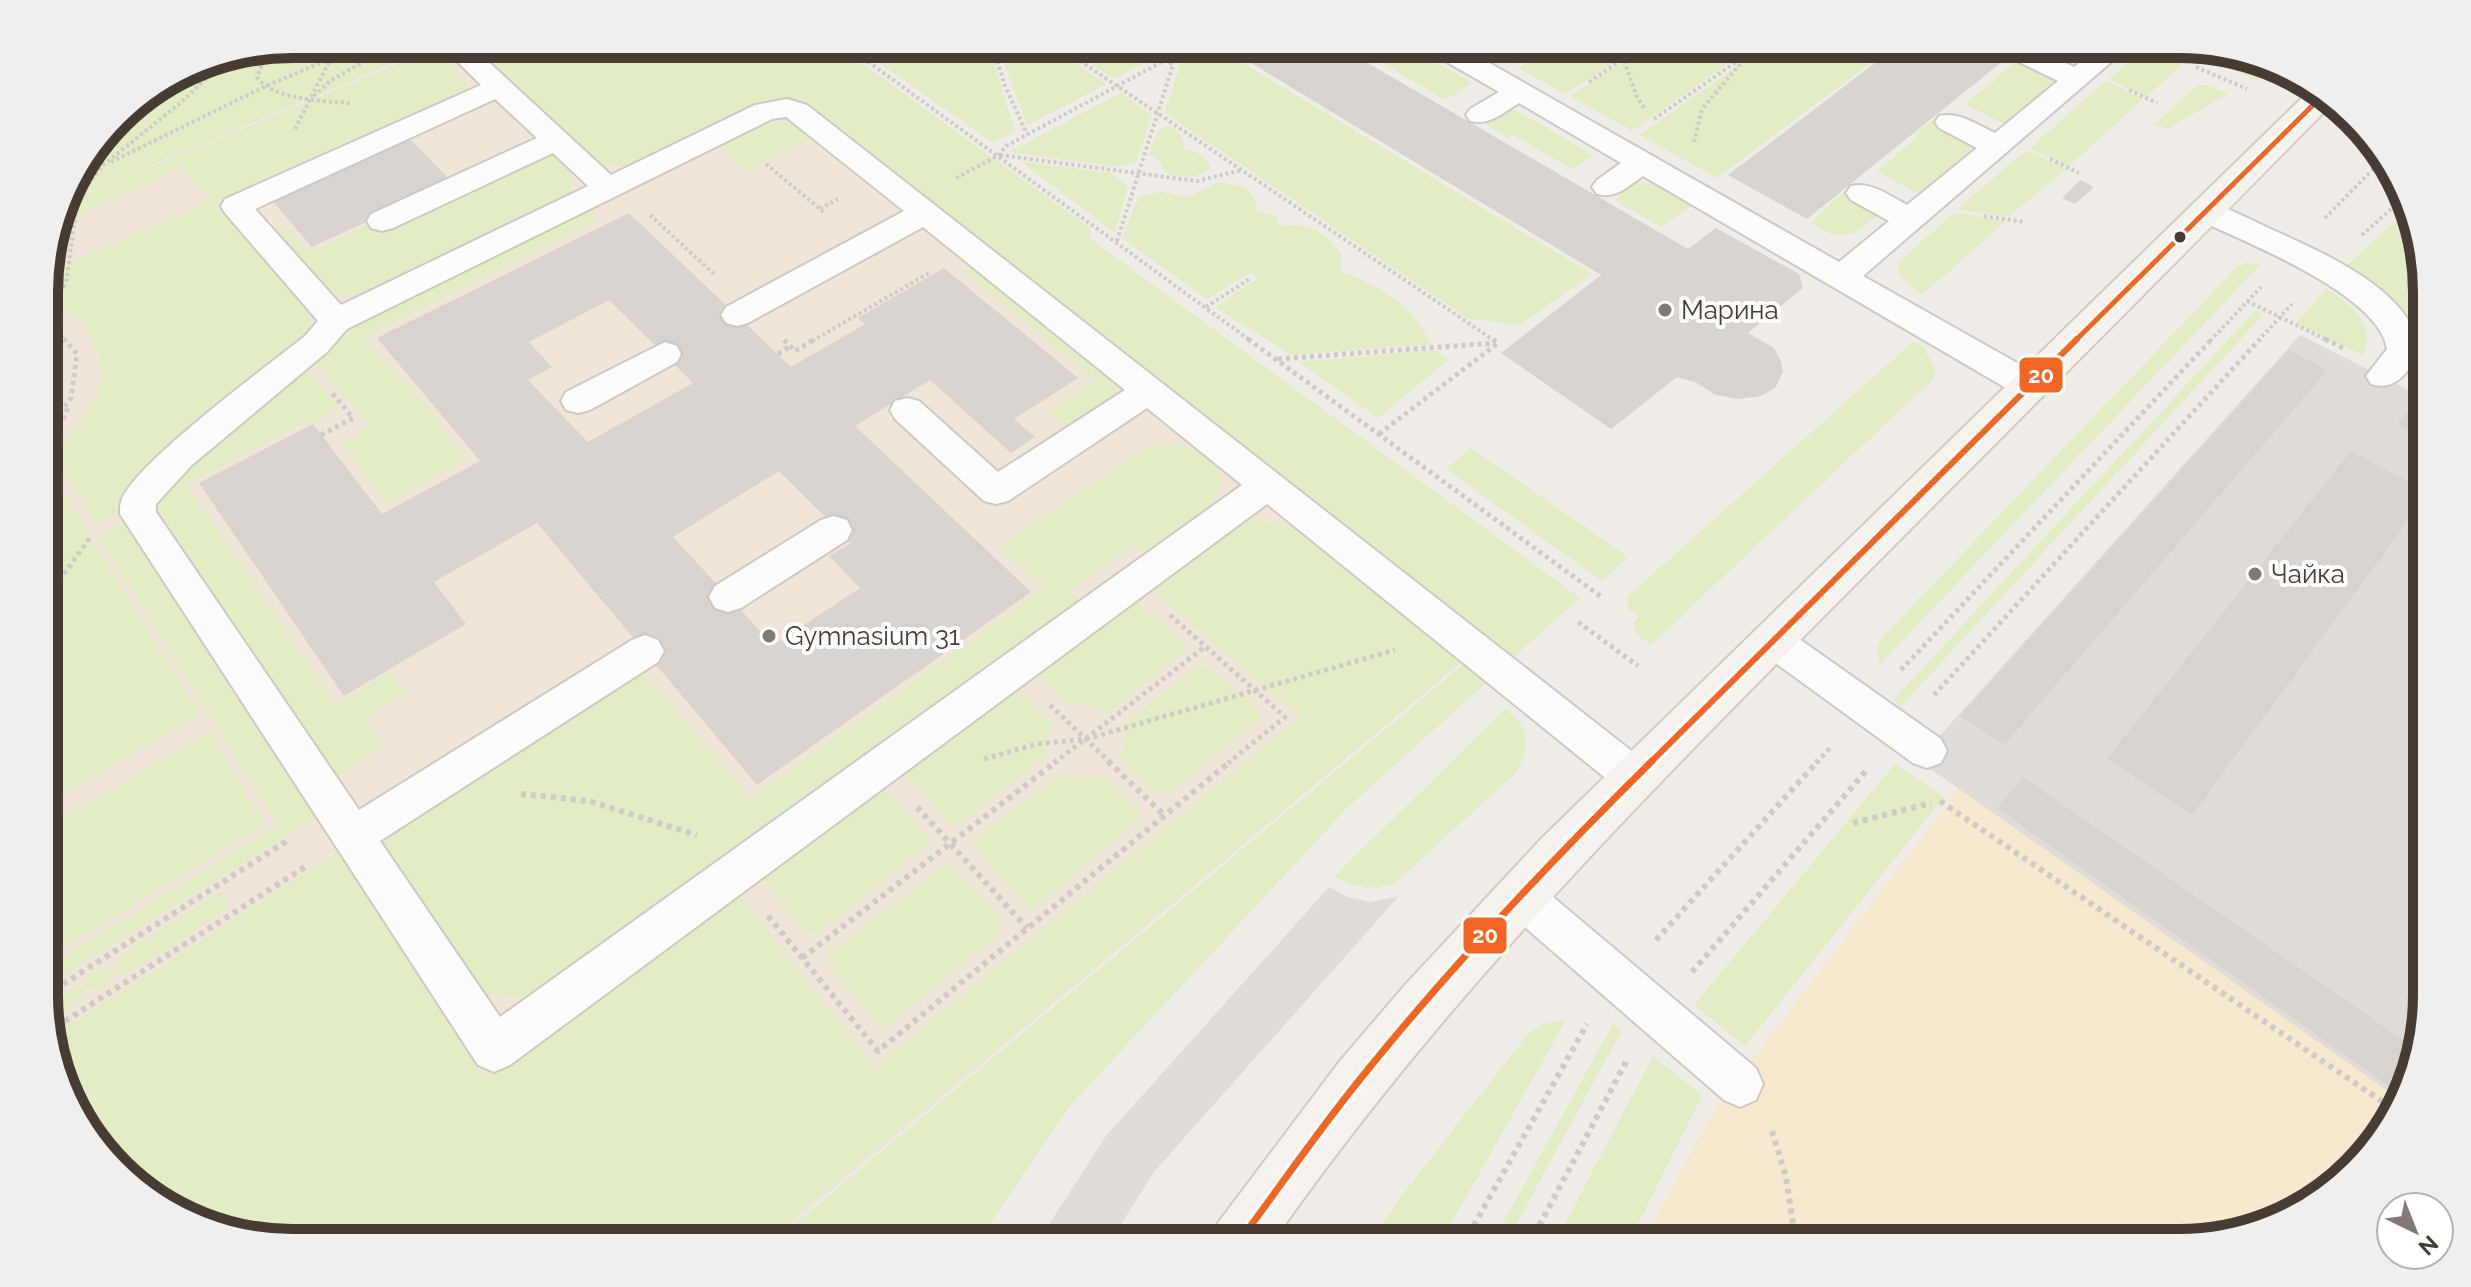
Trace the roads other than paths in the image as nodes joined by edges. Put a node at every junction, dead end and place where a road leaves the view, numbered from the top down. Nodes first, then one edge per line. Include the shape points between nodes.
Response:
1 (468, 58) edge
2 (1460, 58) edge
3 (2033, 58) edge
4 (2102, 58) edge
5 (2077, 79) junction
6 (498, 87) junction
7 (1518, 92) junction
8 (2316, 102) edge
9 (1480, 115) dead end
10 (1949, 122) dead end
11 (556, 140) junction
12 (1997, 146) junction
13 (1641, 163) junction
14 (607, 187) junction
15 (1607, 187) dead end
16 (1861, 193) dead end
17 (2205, 211) junction
18 (924, 213) junction
19 (1909, 219) junction
20 (382, 221) dead end
21 (1841, 277) junction
22 (743, 311) road end
23 (336, 321) junction
24 (665, 354) dead end
25 (2383, 376) dead end
26 (2030, 386) junction
27 (1149, 390) junction
28 (578, 401) dead end
29 (907, 410) dead end
30 (1266, 486) junction
31 (834, 530) dead end
32 (728, 597) dead end
33 (1772, 640) junction
34 (645, 651) dead end
35 (1927, 751) dead end
36 (1633, 776) junction
37 (344, 824) junction
38 (1519, 895) junction
39 (1740, 1084) road end
40 (1248, 1228) edge

1 - 6 lane
2 - 7 lane
3 - 5 lane
4 - 5 lane
5 - 12 lane
6 - 11 lane
6 - 23 lane via 236,206
7 - 9 lane
7 - 13 lane
8 - 17 main road
10 - 12 lane
11 - 14 lane
11 - 20 lane
12 - 19 lane
13 - 15 lane
13 - 21 lane
14 - 18 lane via 765,111 787,108
14 - 23 lane
16 - 19 lane
17 - 25 lane via 2325,269 2379,305 2400,330 2404,351
17 - 26 main road
18 - 22 lane
18 - 27 lane
19 - 21 lane
21 - 26 lane
23 - 37 lane via 316,344 180,456 147,489 137,508
24 - 28 lane
26 - 33 main road
27 - 29 lane via 996,491
27 - 30 lane
30 - 36 lane
30 - 37 lane via 494,1049
31 - 32 lane
33 - 35 lane
33 - 36 main road
34 - 37 lane
36 - 38 main road
38 - 39 lane
38 - 40 main road via 1384,1047 1308,1141

